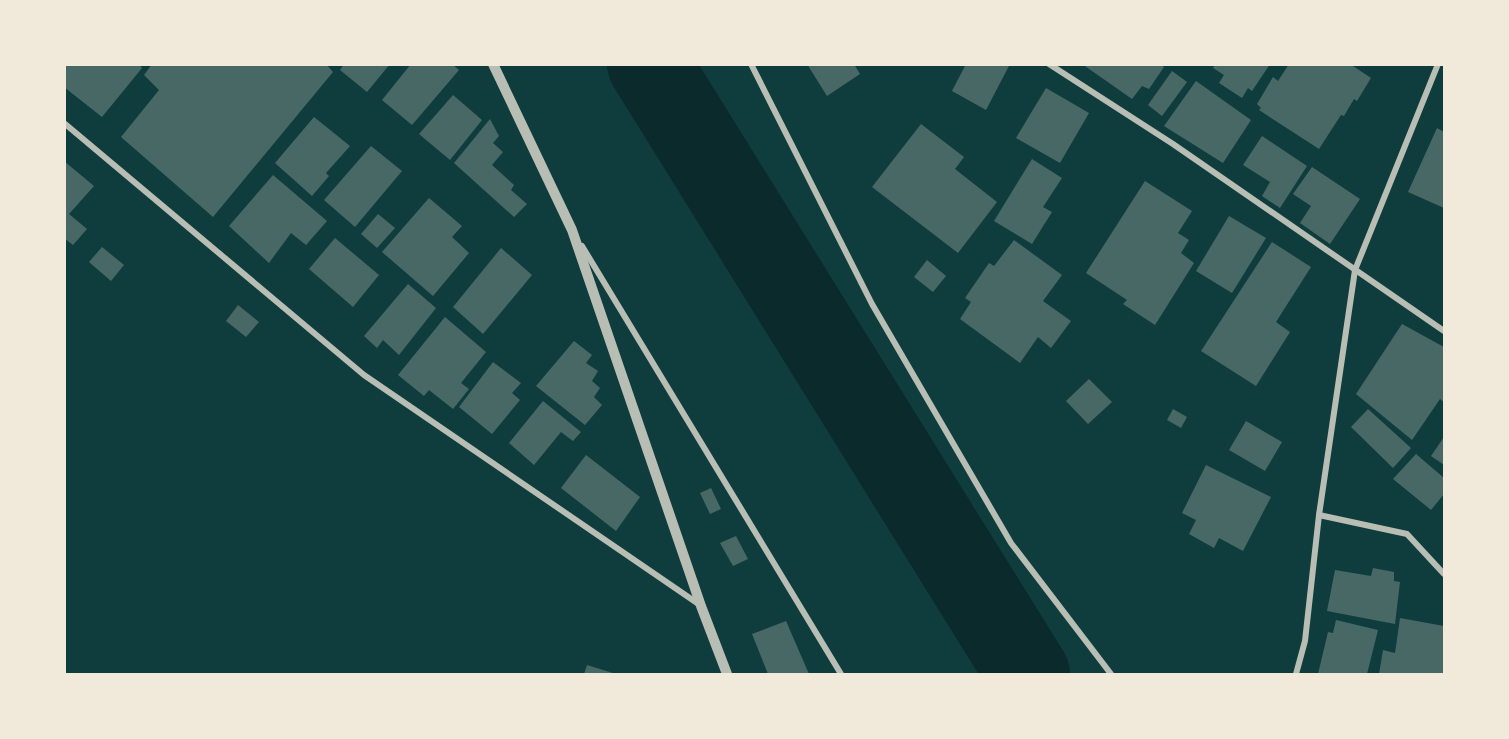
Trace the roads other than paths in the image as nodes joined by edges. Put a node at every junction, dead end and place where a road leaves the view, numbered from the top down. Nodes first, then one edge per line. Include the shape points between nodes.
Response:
1 (493, 64) edge
2 (751, 64) edge
3 (1049, 64) edge
4 (1438, 64) edge
5 (64, 123) edge
6 (572, 230) junction
7 (1354, 270) junction
8 (1444, 330) edge
9 (1319, 515) junction
10 (1444, 574) edge
11 (701, 606) junction
12 (727, 675) edge
13 (841, 675) edge
14 (1111, 675) edge
15 (1296, 675) edge

1 - 6 street
2 - 14 street via 872,304 1011,543
3 - 7 street via 1173,144
4 - 7 street
5 - 11 street via 364,375
6 - 11 street
6 - 13 street
7 - 8 street
7 - 9 street
9 - 10 street via 1407,534
9 - 15 street via 1305,641
11 - 12 street

